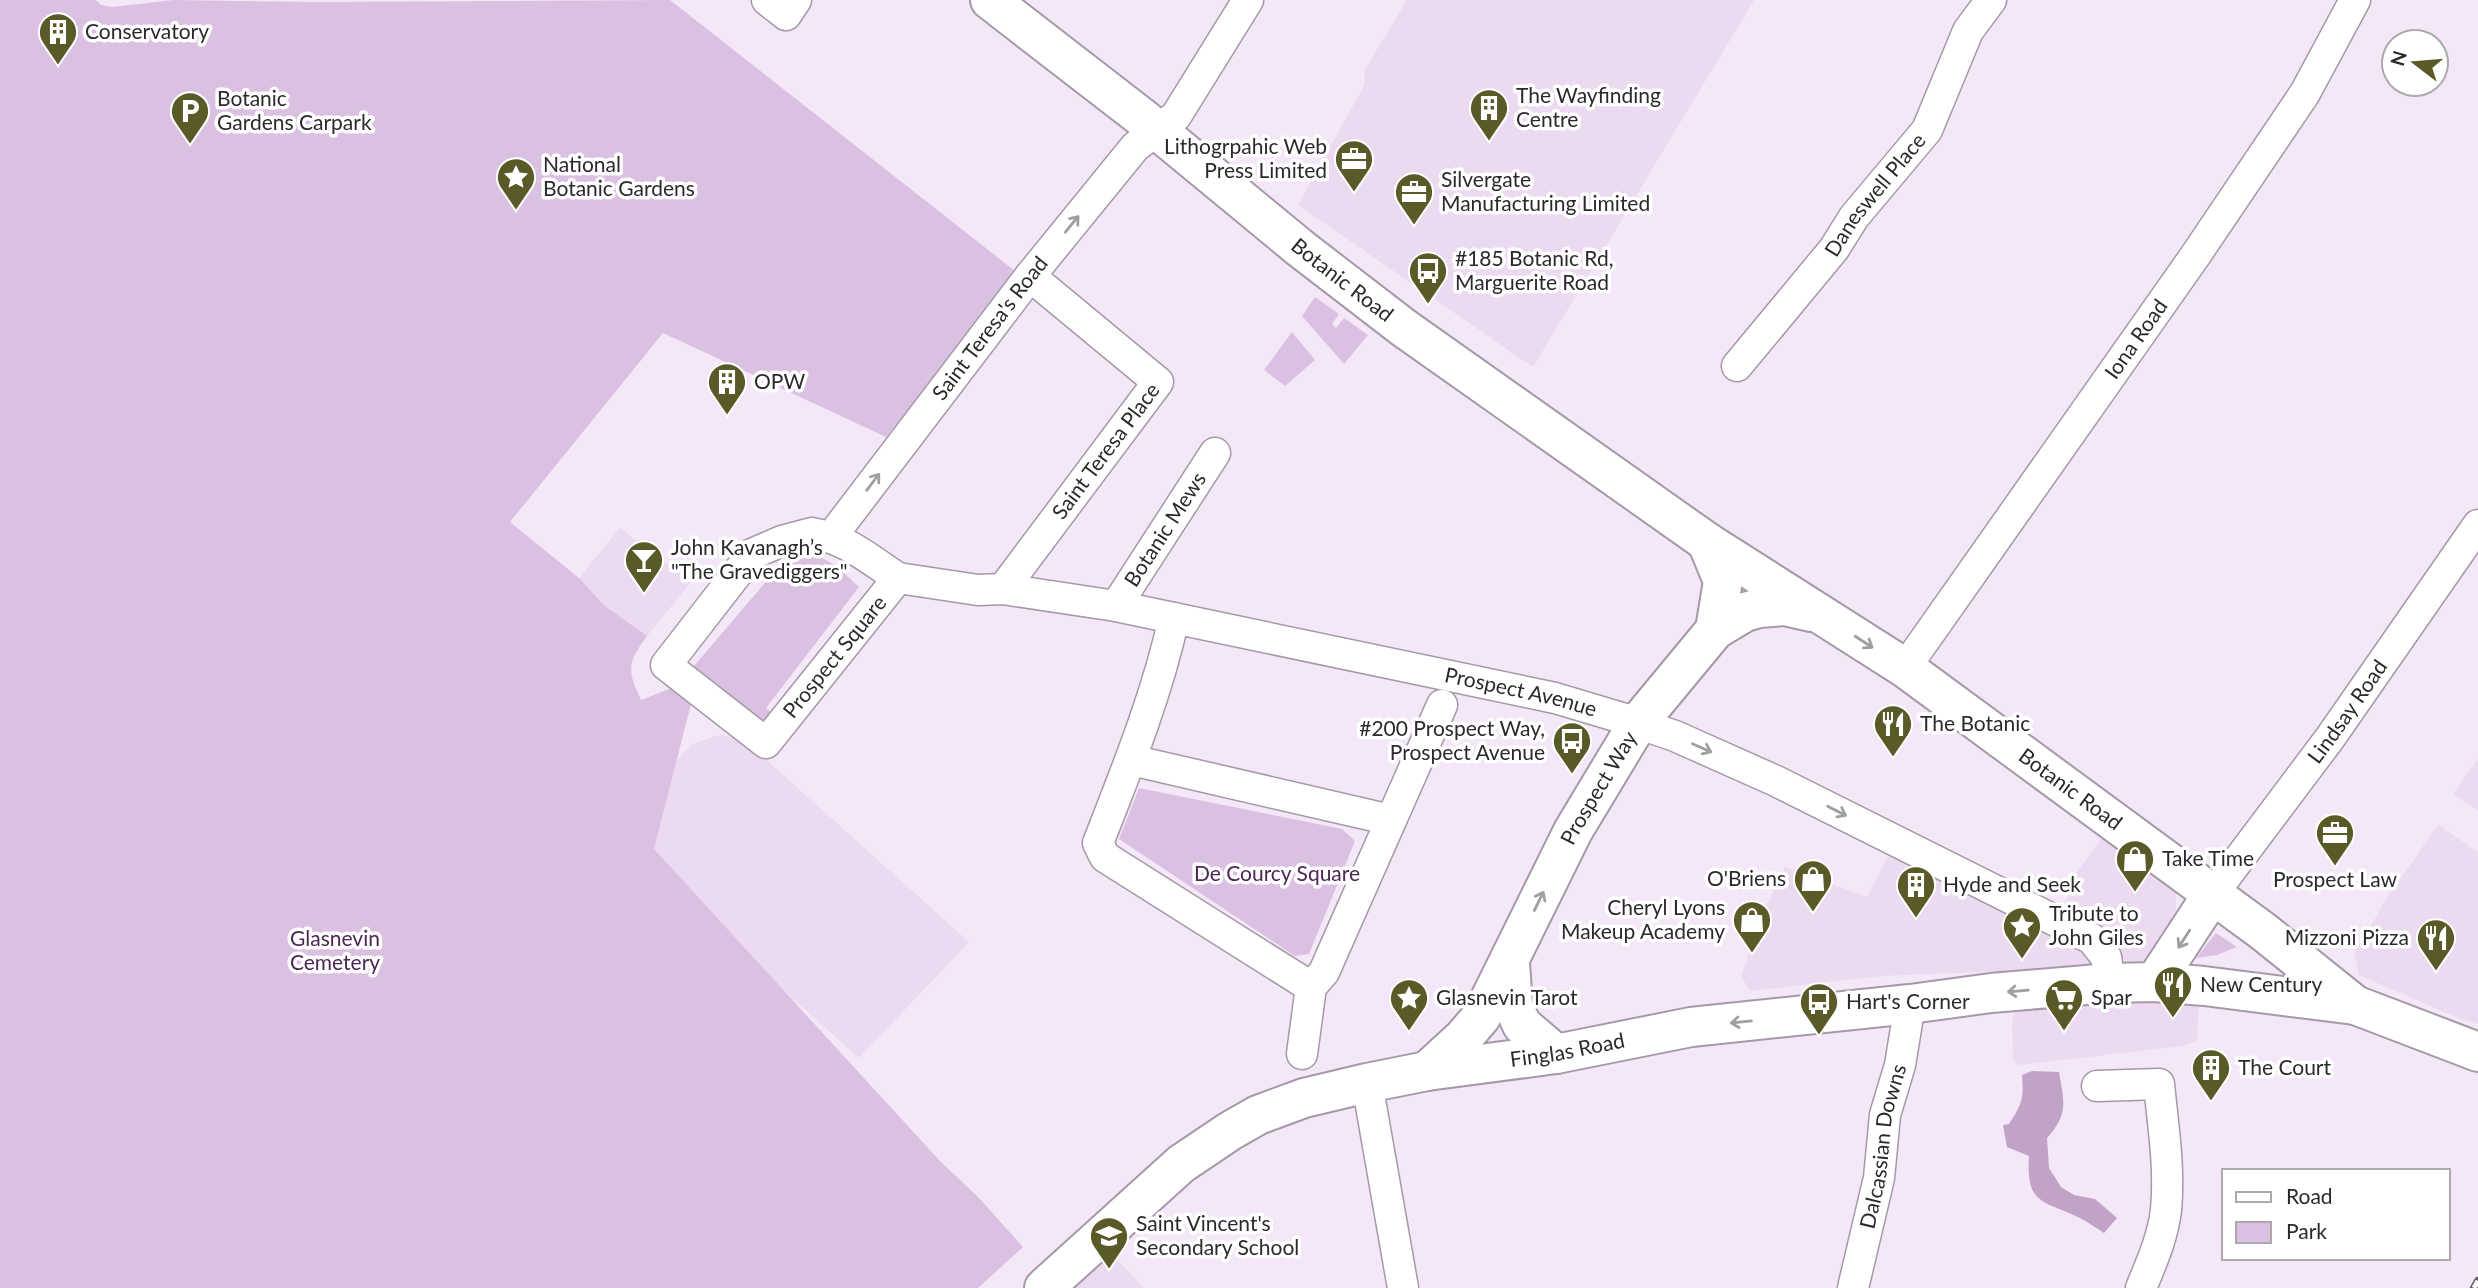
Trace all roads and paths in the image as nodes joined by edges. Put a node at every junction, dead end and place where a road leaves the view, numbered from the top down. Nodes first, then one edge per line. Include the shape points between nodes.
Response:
1 (990, 0) edge
2 (1248, 0) edge
3 (2356, 0) edge
4 (1984, 2) edge
5 (1157, 130) junction
6 (1030, 276) junction
7 (1737, 366) dead end
8 (1215, 453) dead end
9 (2478, 525) edge
10 (832, 536) junction
11 (1707, 542) junction
12 (898, 579) junction
13 (1003, 589) junction
14 (1116, 606) junction
15 (1824, 615) junction
16 (1174, 618) junction
17 (1715, 630) junction
18 (1905, 668) junction
19 (1442, 705) dead end
20 (1638, 723) junction
21 (1131, 760) junction
22 (1391, 820) junction
23 (2212, 895) junction
24 (1510, 963) junction
25 (2155, 982) junction
26 (2110, 983) junction
27 (1311, 987) junction
28 (1910, 1004) junction
29 (2355, 1006) junction
30 (2478, 1052) edge
31 (1302, 1054) dead end
32 (1556, 1054) junction
33 (1427, 1071) junction
34 (1367, 1083) junction
35 (2097, 1086) dead end
36 (1044, 1288) edge
37 (1403, 1288) edge
38 (1853, 1288) edge
39 (2141, 1288) edge

1 - 5 main road, Botanic Road
2 - 5 street, Saint Teresa's Road via 1176,116
3 - 18 street, Iona Road via 2305,93 2195,256
4 - 7 street, Daneswell Place via 1927,130
6 -> 5 street, Saint Teresa's Road via 1135,147
5 - 11 main road, Botanic Road via 1368,301
10 -> 6 street, Saint Teresa's Road
6 - 13 street, Saint Teresa Place via 1158,382
8 - 14 street, Botanic Mews
9 - 23 street, Lindsay Road via 2330,738
10 - 12 street, Prospect Square
10 - 12 street, Prospect Square via 812,533 752,554 666,665 766,743
11 - 15 main road, Botanic Road
11 - 17 main road via 1723,581
12 - 13 street, Prospect Avenue
13 - 14 street, Prospect Avenue
14 - 16 street, Prospect Avenue
15 - 17 main road, Botanic Road via 1785,606 1759,608
15 -> 18 main road, Botanic Road
16 - 20 street, Prospect Avenue via 1555,698
16 - 21 street
17 - 20 main road, Prospect Way
18 - 23 main road, Botanic Road
19 - 22 street
24 -> 20 main road, Prospect Way via 1573,831
20 -> 26 street, Prospect Avenue via 1776,781 2092,939 2106,957
21 - 22 street
21 - 27 street via 1098,843 1105,857
22 - 27 street via 1324,972
23 -> 25 main road
23 - 29 main road, Botanic Road
24 - 32 main road, Prospect Way via 1513,1005 1522,1025
24 - 33 main road, Prospect Way via 1481,1017
25 - 26 main road, Finglas Road
25 - 29 main road, Finglas Road
26 -> 28 main road, Finglas Road
27 - 31 street
28 -> 32 main road, Finglas Road via 1691,1027
28 - 38 street, Dalcassian Downs via 1900,1065 1885,1115 1879,1178
29 - 30 main road
32 - 33 main road, Finglas Road
33 - 34 main road, Finglas Road
34 - 36 main road, Finglas Road via 1304,1098 1230,1131 1181,1164
34 - 37 street
35 - 39 street via 2159,1084 2167,1163 2166,1212

